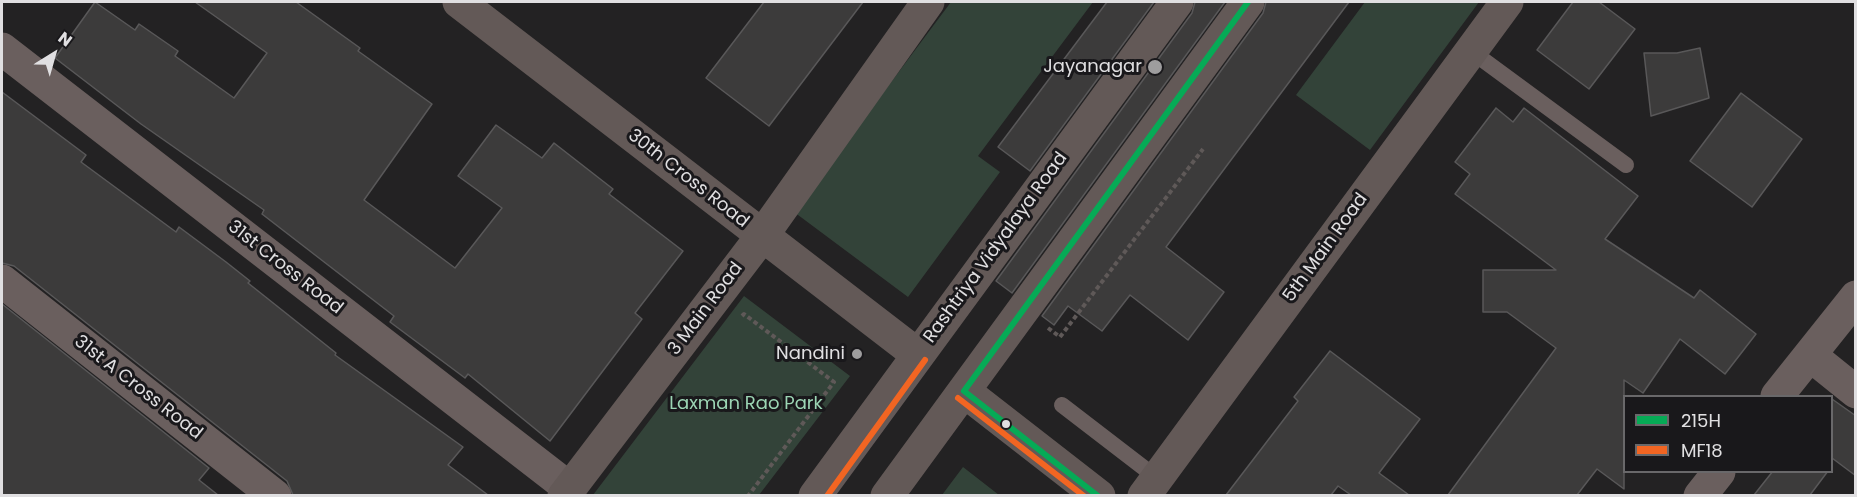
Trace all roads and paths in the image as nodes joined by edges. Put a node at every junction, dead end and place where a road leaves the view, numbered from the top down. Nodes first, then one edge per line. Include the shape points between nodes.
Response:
1 (459, 2) edge
2 (928, 2) edge
3 (1177, 2) edge
4 (1248, 2) edge
5 (1508, 2) edge
6 (2, 48) edge
7 (1471, 51) junction
8 (1203, 149) dead end
9 (1626, 165) dead end
10 (762, 236) junction
11 (2, 281) edge
12 (1856, 297) edge
13 (744, 314) dead end
14 (1042, 324) dead end
15 (1810, 354) junction
16 (918, 355) junction
17 (964, 391) junction
18 (1856, 392) edge
19 (1778, 395) edge
20 (1062, 405) dead end
21 (1717, 473) edge
22 (1151, 486) edge
23 (566, 492) edge
24 (275, 495) edge
25 (748, 495) edge
26 (815, 495) edge
27 (886, 495) edge
28 (1099, 495) edge
29 (1700, 495) edge

1 - 10 main road, 30th Cross Road
2 - 10 main road, 3 Main Road
3 - 16 main road, Rashtriya Vidyalaya Road
4 - 17 main road
5 - 7 main road, 5th Main Road
6 - 23 street, 31st Cross Road
7 - 9 lane
7 - 22 main road, 5th Main Road
8 - 14 path via 1060,337
10 - 16 main road, 30th Cross Road
10 - 23 main road, 3 Main Road
11 - 24 street, 31st A Cross Road
12 - 15 street
13 - 25 path via 834,382
15 - 18 street
15 - 19 street
16 - 26 main road, Rashtriya Vidyalaya Road
17 - 27 main road
17 - 28 main road
20 - 22 lane
21 - 29 street

